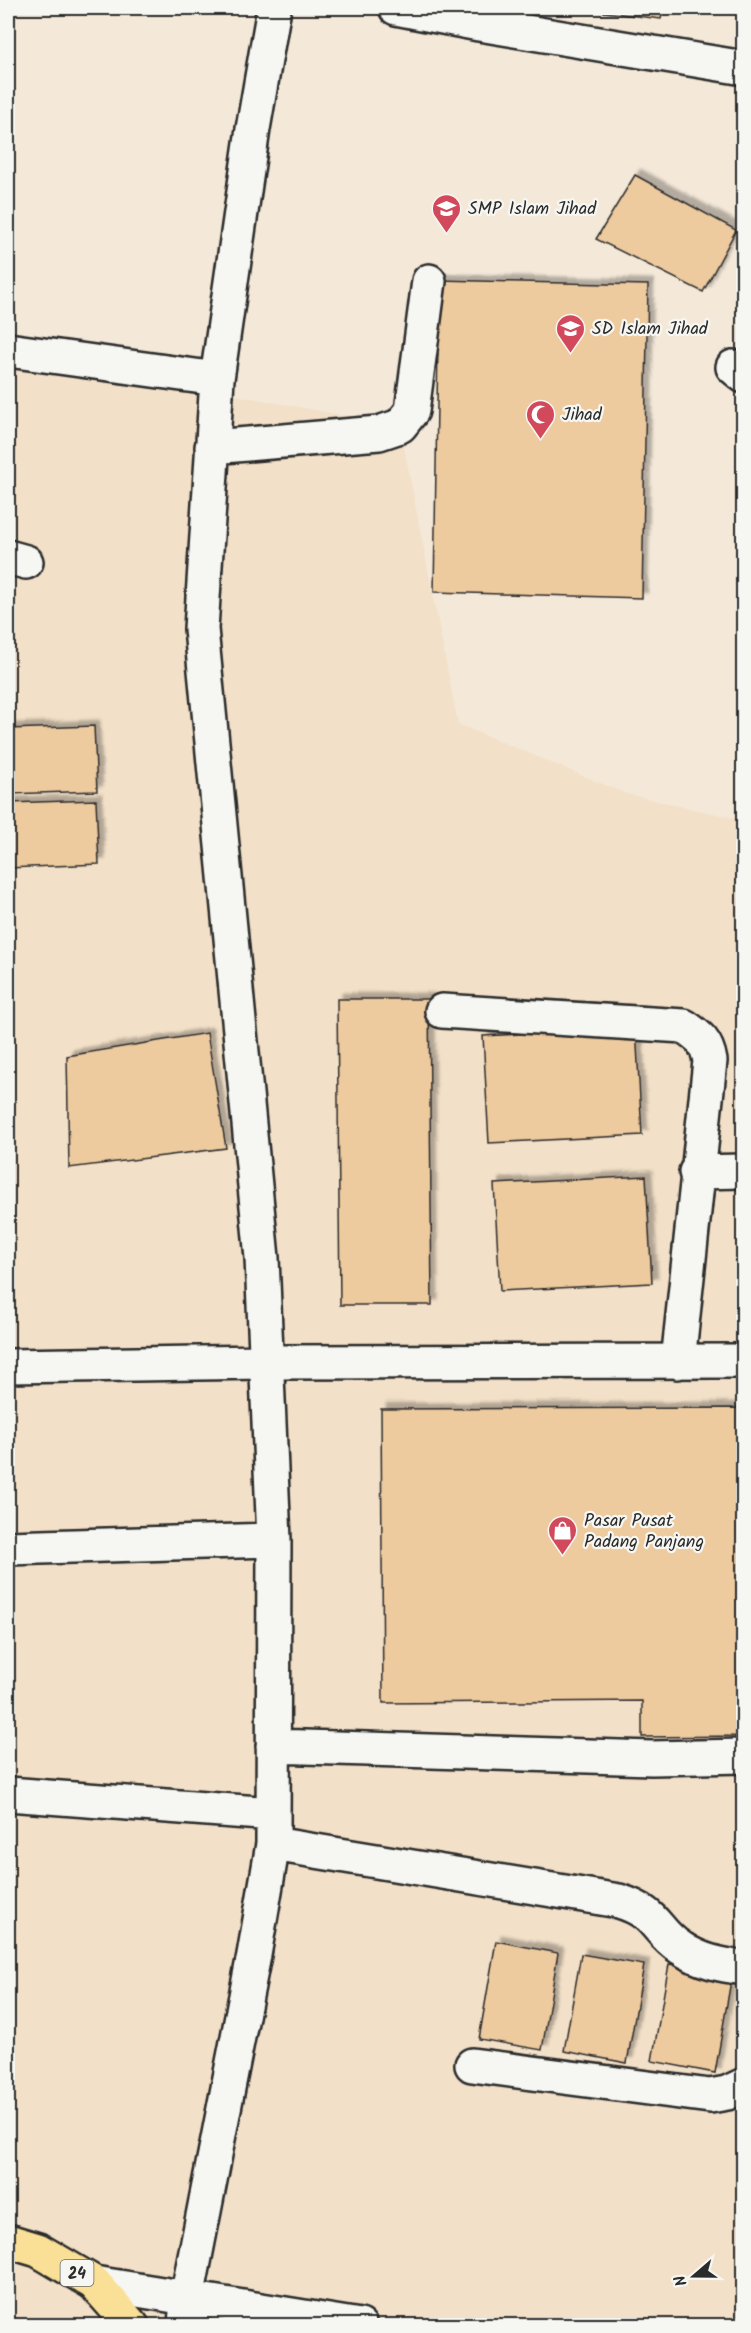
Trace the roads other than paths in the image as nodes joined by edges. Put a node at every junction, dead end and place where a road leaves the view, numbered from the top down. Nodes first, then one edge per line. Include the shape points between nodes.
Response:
1 (274, 8) edge
2 (396, 8) edge
3 (483, 16) edge
4 (744, 68) edge
5 (429, 281) dead end
6 (8, 350) edge
7 (217, 379) junction
8 (212, 447) junction
9 (442, 1011) dead end
10 (744, 1171) edge
11 (696, 1172) junction
12 (744, 1361) edge
13 (267, 1362) junction
14 (678, 1362) junction
15 (8, 1366) edge
16 (274, 1540) junction
17 (8, 1548) edge
18 (273, 1746) junction
19 (744, 1756) edge
20 (8, 1794) edge
21 (273, 1829) junction
22 (744, 1968) edge
23 (472, 2064) dead end
24 (744, 2085) edge
25 (8, 2241) edge
26 (94, 2283) junction
27 (186, 2312) edge
28 (132, 2325) edge
29 (360, 2325) edge

1 - 7 street
2 - 3 street
3 - 4 street
5 - 8 street via 412,411 400,426 380,433
6 - 7 street
7 - 8 street
8 - 13 street via 201,629 262,1258
9 - 11 street via 684,1026 701,1038 710,1061
10 - 11 street
11 - 14 street
12 - 14 street
13 - 14 street
13 - 15 street
13 - 16 street
16 - 17 street
16 - 18 street
18 - 19 street via 652,1758
18 - 21 street
20 - 21 street
21 - 22 street via 619,1901 639,1907 679,1947 703,1959
21 - 27 street via 254,1955
23 - 24 street via 710,2096
25 - 26 highway, 24 via 38,2250
26 - 27 street
26 - 28 highway, 24
27 - 29 street

